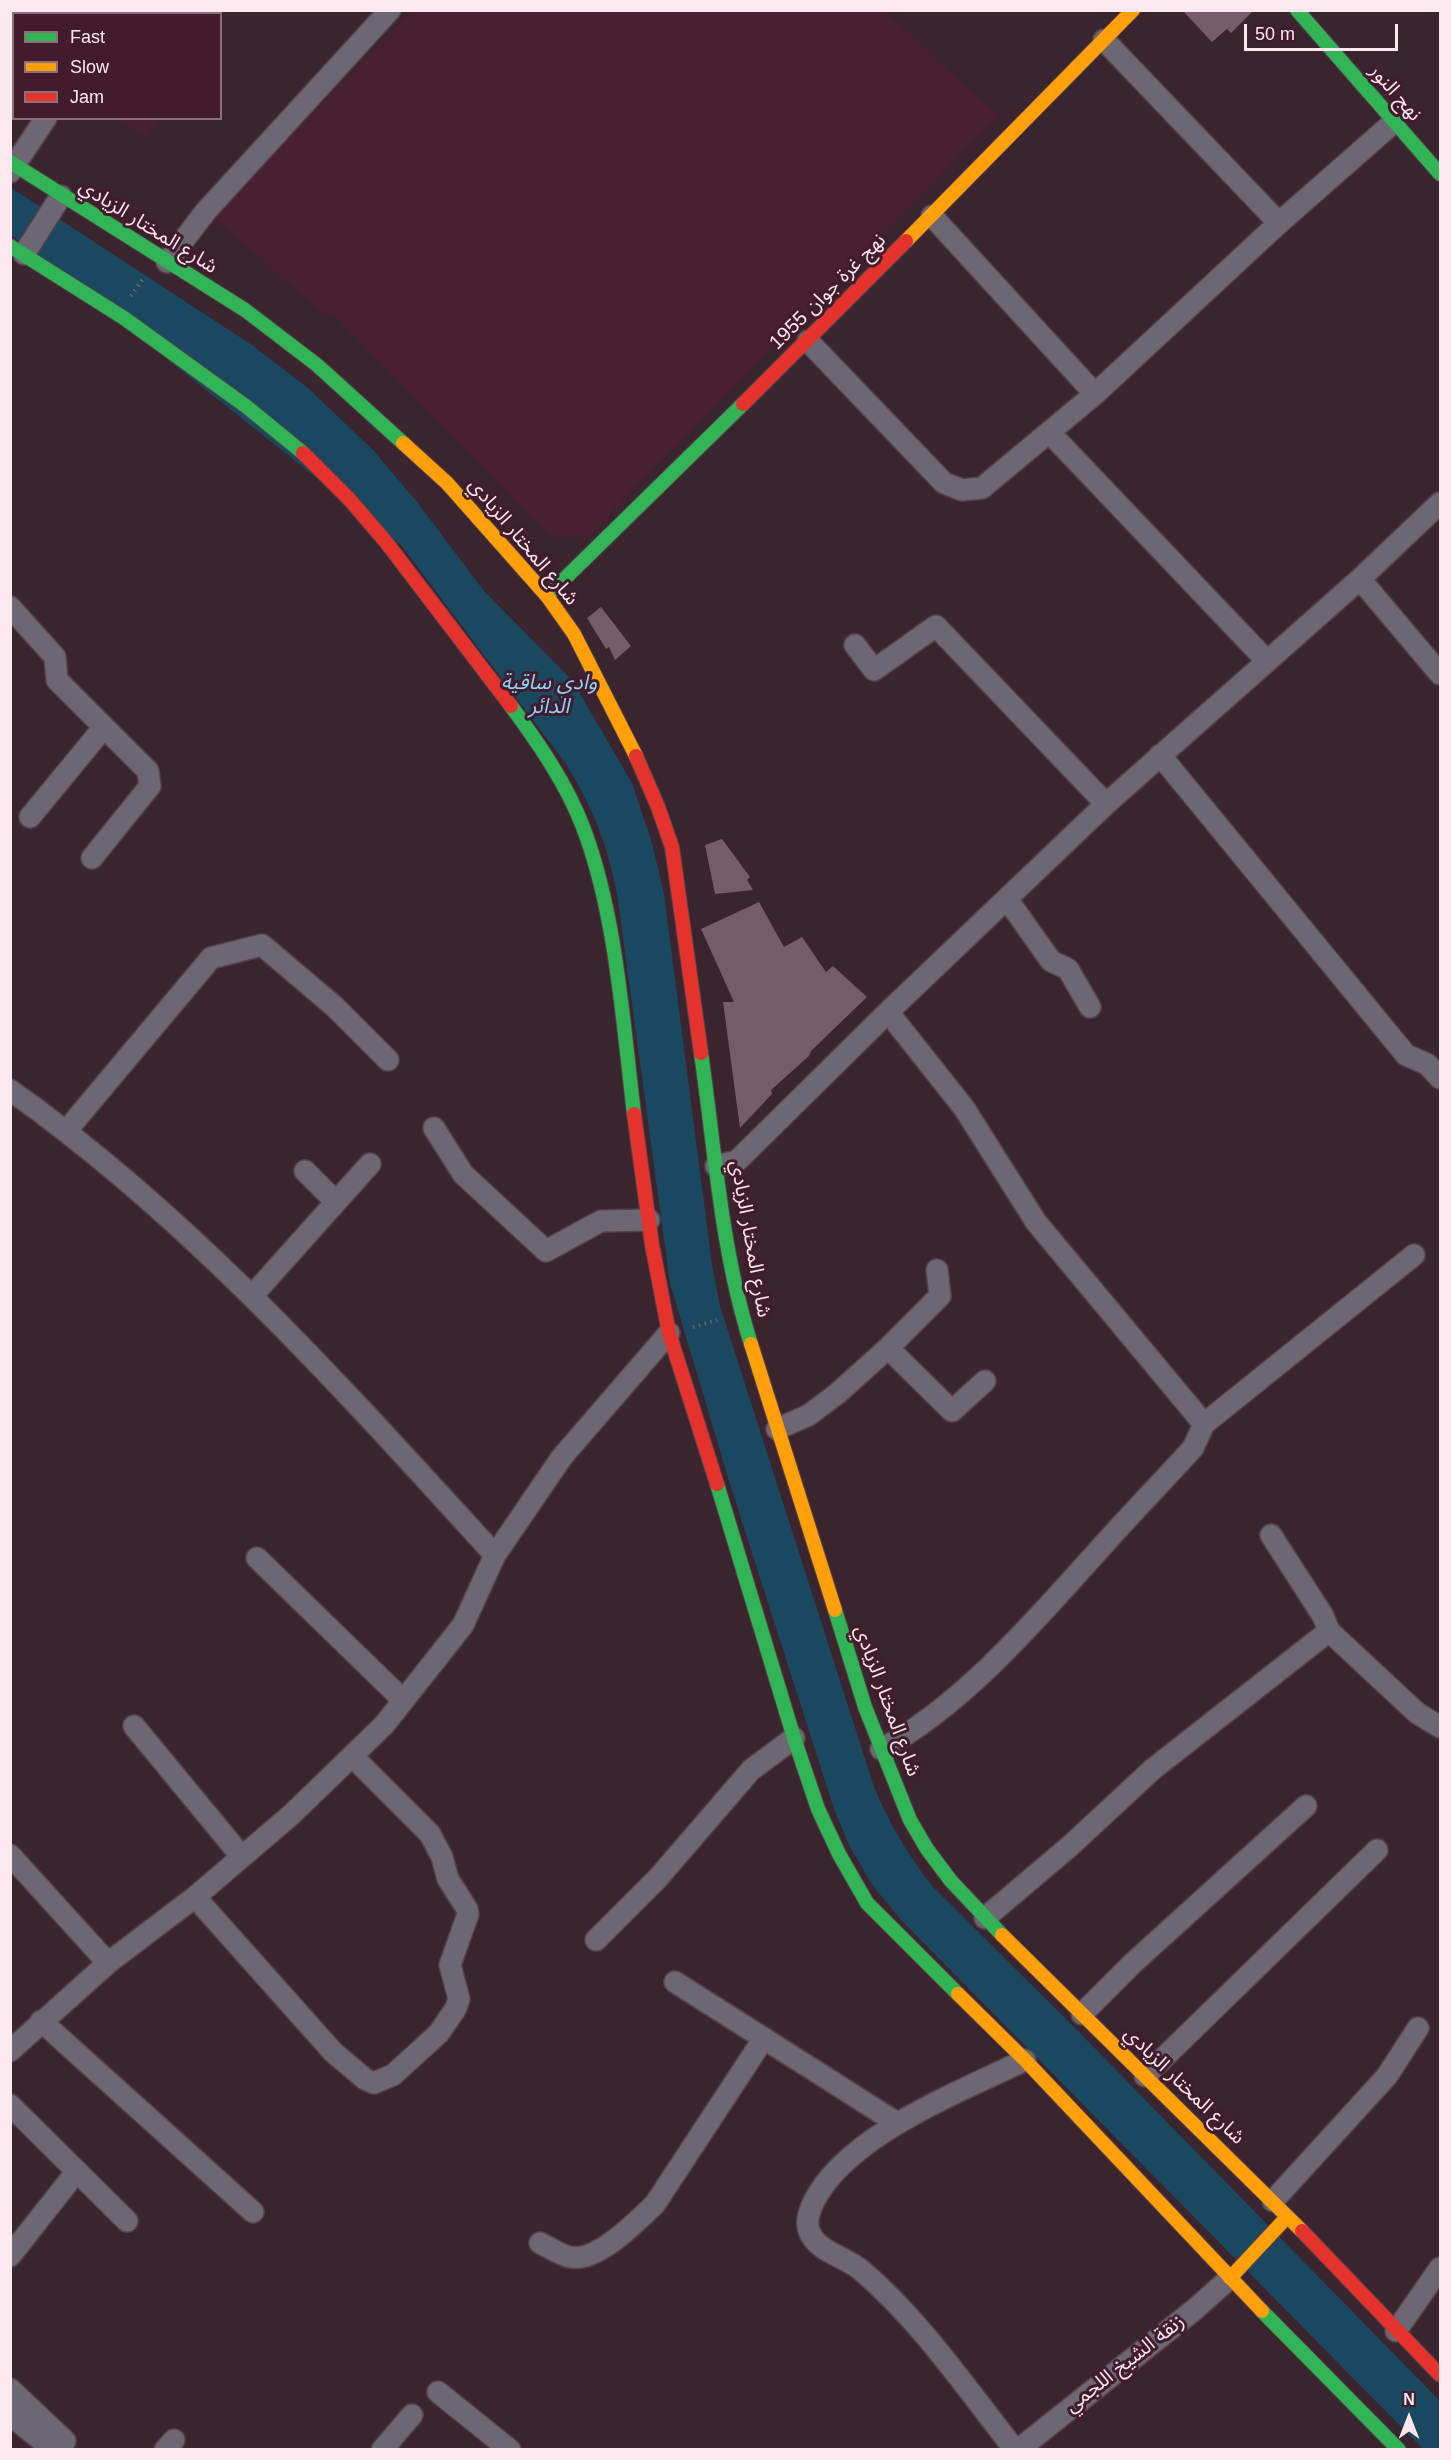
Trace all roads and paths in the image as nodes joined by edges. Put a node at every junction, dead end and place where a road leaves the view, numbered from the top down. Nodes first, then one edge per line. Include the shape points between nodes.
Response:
1 (390, 10) edge
2 (1133, 10) edge
3 (1297, 10) edge
4 (1104, 40) junction
5 (45, 120) edge
6 (1394, 122) junction
7 (12, 166) edge
8 (1440, 174) edge
9 (56, 203) junction
10 (932, 216) junction
11 (1279, 223) junction
12 (19, 254) edge
13 (167, 262) junction
14 (147, 273) dead end
15 (129, 299) dead end
16 (808, 341) junction
17 (1095, 394) junction
18 (1050, 433) junction
19 (1440, 503) edge
20 (1360, 579) junction
21 (547, 596) junction
22 (10, 607) edge
23 (855, 645) dead end
24 (1266, 660) junction
25 (1440, 675) edge
26 (104, 727) junction
27 (1160, 755) junction
28 (1106, 804) junction
29 (30, 817) dead end
30 (92, 858) dead end
31 (1007, 899) junction
32 (1090, 1007) dead end
33 (888, 1011) junction
34 (388, 1060) dead end
35 (1440, 1078) edge
36 (10, 1090) edge
37 (434, 1128) dead end
38 (67, 1130) junction
39 (370, 1164) dead end
40 (716, 1166) junction
41 (305, 1171) dead end
42 (336, 1202) junction
43 (649, 1220) junction
44 (1413, 1255) dead end
45 (937, 1270) dead end
46 (252, 1296) junction
47 (741, 1313) junction
48 (669, 1333) junction
49 (888, 1348) junction
50 (985, 1381) dead end
51 (1204, 1424) junction
52 (777, 1429) junction
53 (1271, 1535) dead end
54 (495, 1556) junction
55 (257, 1558) dead end
56 (1329, 1631) junction
57 (403, 1700) junction
58 (1439, 1724) edge
59 (134, 1726) dead end
60 (794, 1738) junction
61 (881, 1749) junction
62 (352, 1756) junction
63 (1306, 1806) dead end
64 (1377, 1851) dead end
65 (10, 1855) edge
66 (242, 1857) junction
67 (195, 1897) junction
68 (985, 1918) junction
69 (596, 1940) dead end
70 (108, 1963) junction
71 (675, 1982) dead end
72 (1082, 2014) junction
73 (41, 2021) junction
74 (1418, 2028) dead end
75 (764, 2038) junction
76 (10, 2051) edge
77 (1025, 2060) junction
78 (1145, 2076) junction
79 (10, 2105) edge
80 (897, 2123) junction
81 (77, 2171) junction
82 (1273, 2200) junction
83 (253, 2212) dead end
84 (1287, 2217) junction
85 (128, 2222) dead end
86 (540, 2243) dead end
87 (10, 2256) edge
88 (1440, 2268) edge
89 (1230, 2278) junction
90 (1396, 2331) junction
91 (1440, 2375) edge
92 (10, 2389) edge
93 (438, 2392) dead end
94 (10, 2415) edge
95 (412, 2415) dead end
96 (60, 2445) edge
97 (382, 2450) edge
98 (510, 2450) edge
99 (1016, 2450) edge
100 (1399, 2450) edge

1 - 13 street via 206,211
2 - 4 street, نهج غرة جوان 1955
3 - 6 street, نهج النور
4 - 10 street, نهج غرة جوان 1955
4 - 11 street
5 - 7 street
6 - 8 street, نهج النور
6 - 11 street
7 - 9 street, شارع المختار الزيادي
9 - 12 street
9 - 13 street, شارع المختار الزيادي
10 - 16 street, نهج غرة جوان 1955
10 - 17 street
11 - 17 street
12 - 43 street via 118,315 212,380 285,436 333,481 467,648 554,769 578,815 604,899
13 - 21 street, شارع المختار الزيادي via 245,310 317,365 447,483
14 - 15 path
16 - 18 street via 944,483 962,490 981,488
16 - 21 street, نهج غرة جوان 1955
17 - 18 street
18 - 24 street
19 - 20 street
20 - 24 street
20 - 25 street
21 - 40 street, شارع المختار الزيادي via 574,634 635,754 672,848
22 - 26 street via 56,657 57,680
23 - 28 street via 874,670 936,626
24 - 27 street
26 - 29 street
26 - 30 street via 148,771 150,786
27 - 28 street
27 - 35 street via 1406,1055 1427,1064
28 - 31 street
31 - 32 street via 1051,961 1068,969
31 - 33 street
33 - 40 street via 737,1161
33 - 51 street via 964,1108 1036,1222
34 - 38 street via 335,1007 262,945 236,950 212,957
36 - 38 street
37 - 43 street via 463,1174 546,1251 601,1221
38 - 46 street
39 - 42 street
40 - 47 street, شارع المختار الزيادي
41 - 42 street
42 - 46 street
43 - 48 street
44 - 51 street
45 - 49 street via 940,1296
46 - 54 street via 365,1411
47 - 48 path
47 - 52 street, شارع المختار الزيادي
48 - 54 street via 562,1457
48 - 60 street
49 - 50 street via 952,1411
49 - 52 street via 808,1415
51 - 61 street via 1193,1448 1050,1605 987,1668 911,1733
52 - 61 street, شارع المختار الزيادي
53 - 56 street
54 - 57 street via 463,1625
55 - 57 street
56 - 58 street via 1417,1713
56 - 68 street via 1153,1769
57 - 62 street
59 - 66 street
60 - 69 street via 751,1770 658,1878
60 - 77 street via 818,1809 838,1854 867,1903
61 - 68 street, شارع المختار الزيادي via 910,1820 927,1849
62 - 66 street
62 - 67 street via 430,1834 453,1890 467,1909 467,1921 450,1965 459,1999 456,2008 439,2033 393,2075 374,2083 341,2058
63 - 72 street via 1154,1943
64 - 78 street
65 - 70 street
66 - 67 street
67 - 70 street
68 - 72 street, شارع المختار الزيادي
70 - 73 street
71 - 75 street
72 - 78 street, شارع المختار الزيادي
73 - 76 street
73 - 83 street
74 - 82 street via 1387,2076
75 - 80 street
75 - 86 street via 655,2204 632,2226 598,2251 586,2255 571,2257
77 - 80 street
77 - 89 street
78 - 82 street, شارع المختار الزيادي
79 - 81 street
80 - 99 street via 833,2174 807,2216 809,2232 818,2244 862,2271 907,2314
81 - 85 street
81 - 87 street
82 - 84 street, شارع المختار الزيادي
84 - 89 street
84 - 90 street, شارع المختار الزيادي
88 - 90 street
89 - 99 street, زنقة الشيخ اللجمي
89 - 100 street
90 - 91 street, شارع المختار الزيادي
92 - 96 street
93 - 98 street
94 - 96 street
95 - 97 street

